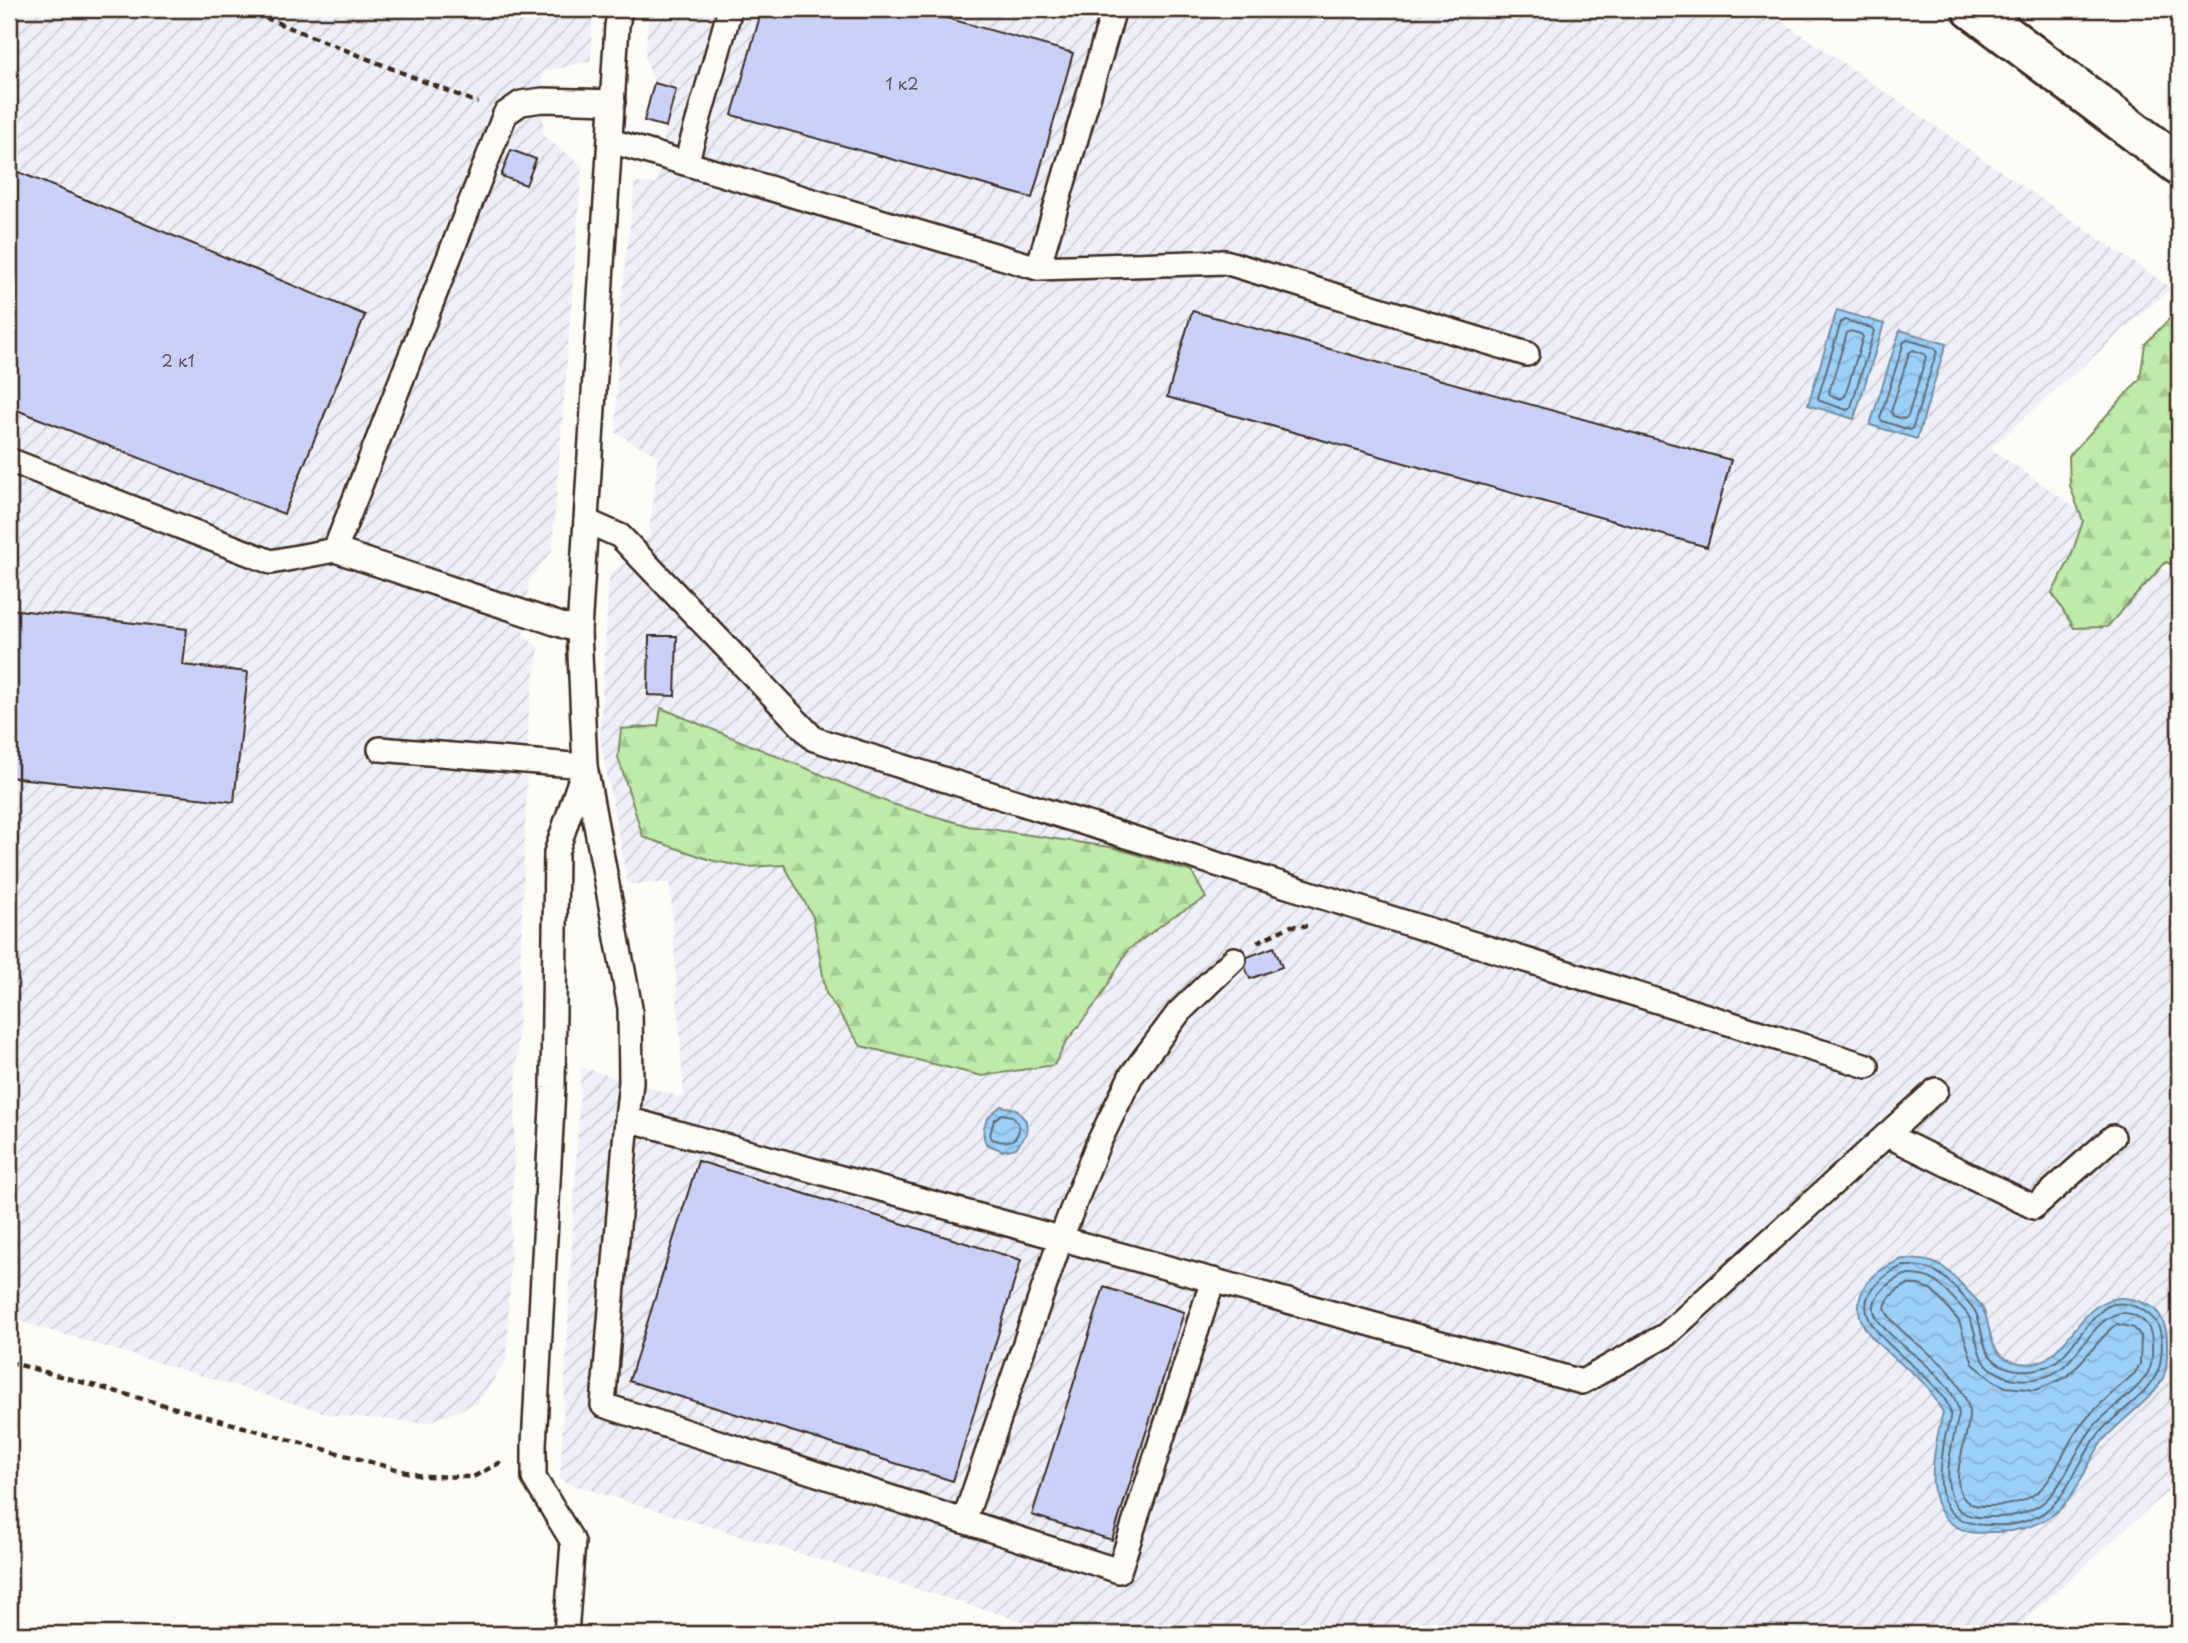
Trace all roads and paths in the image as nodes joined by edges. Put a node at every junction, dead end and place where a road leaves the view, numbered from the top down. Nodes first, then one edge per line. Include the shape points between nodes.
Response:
1 (243, 9) edge
2 (620, 9) edge
3 (730, 9) edge
4 (1114, 9) edge
5 (1972, 9) edge
6 (613, 102) junction
7 (505, 114) junction
8 (611, 141) junction
9 (686, 163) junction
10 (2179, 165) edge
11 (1038, 268) junction
12 (1527, 354) dead end
13 (9, 460) edge
14 (586, 521) junction
15 (335, 550) junction
16 (579, 631) junction
17 (380, 749) dead end
18 (585, 766) junction
19 (1234, 959) dead end
20 (1867, 1066) dead end
21 (1936, 1090) dead end
22 (627, 1119) junction
23 (1887, 1135) junction
24 (2113, 1137) dead end
25 (1061, 1238) junction
26 (1213, 1280) junction
27 (9, 1362) edge
28 (534, 1445) junction
29 (964, 1521) junction
30 (566, 1634) edge

1 - 7 path
2 - 6 lane
3 - 9 lane
4 - 11 lane
5 - 10 main road
6 - 7 lane via 543,100 521,103
6 - 8 lane
7 - 15 lane
8 - 9 lane
8 - 14 lane
9 - 11 lane
11 - 12 lane via 1225,262
13 - 15 lane via 271,562
14 - 16 lane
14 - 20 lane via 620,536 814,739
15 - 16 lane
16 - 18 lane
17 - 18 lane
18 - 22 lane via 630,1008 632,1082
18 - 28 lane via 556,853 553,1088
19 - 25 lane via 1180,1012 1131,1076
21 - 23 lane
22 - 25 lane
22 - 29 lane via 603,1405
23 - 24 lane via 2034,1207
23 - 26 lane via 1666,1335 1582,1382
25 - 26 lane
25 - 29 lane
26 - 29 lane via 1119,1571
27 - 28 path via 421,1476 473,1477
28 - 30 lane via 534,1478 573,1542

